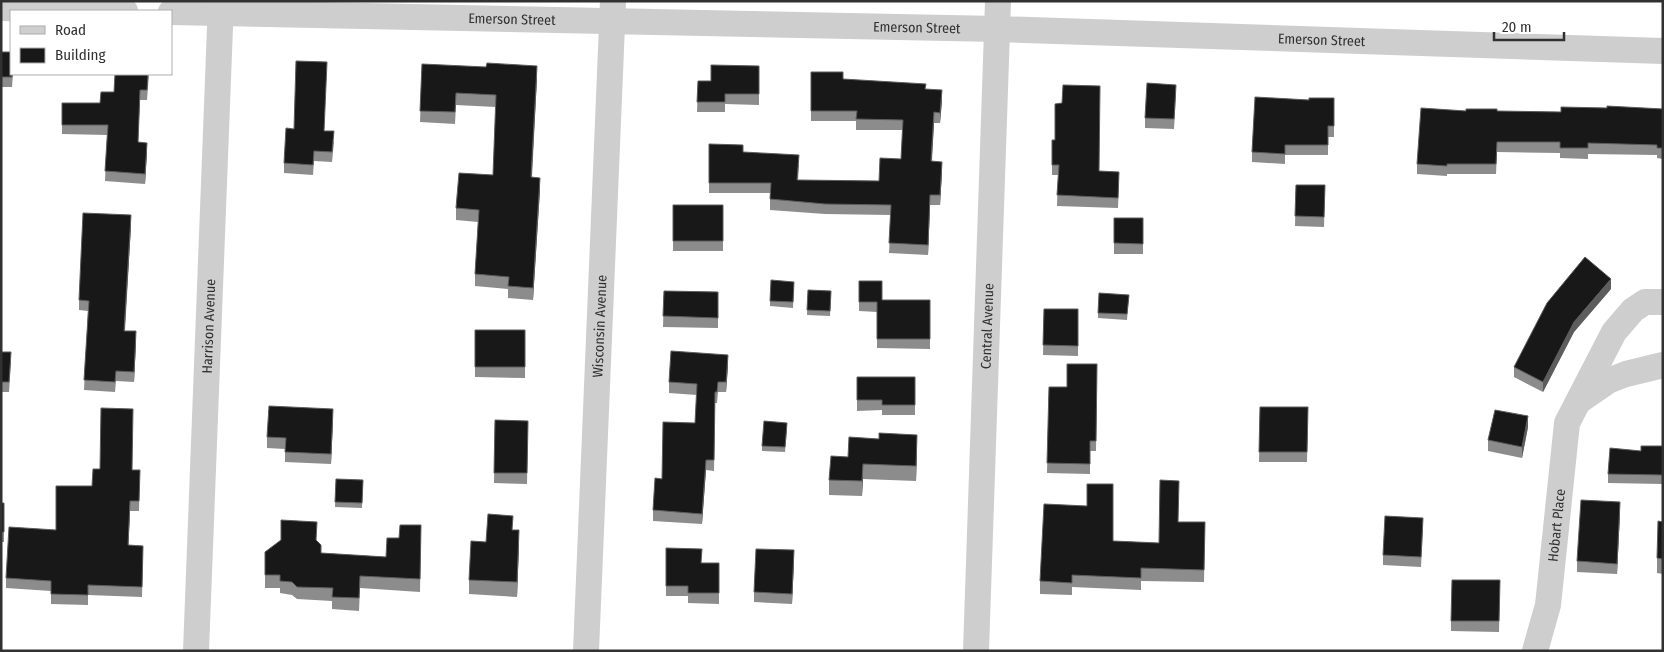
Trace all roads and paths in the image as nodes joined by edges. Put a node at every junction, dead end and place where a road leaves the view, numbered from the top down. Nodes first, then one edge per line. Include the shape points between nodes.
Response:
1 (998, 1) edge
2 (221, 7) edge
3 (1, 8) edge
4 (84, 10) edge
5 (172, 12) edge
6 (612, 12) edge
7 (997, 29) junction
8 (1663, 51) edge
9 (1663, 302) edge
10 (1663, 365) edge
11 (1579, 402) junction
12 (196, 651) edge
13 (586, 651) edge
14 (976, 651) edge
15 (1535, 651) edge

1 - 7 street, Central Avenue
2 - 5 street, Emerson Street
2 - 6 street, Emerson Street
2 - 12 street, Harrison Avenue
3 - 4 street
6 - 7 street, Emerson Street
6 - 13 street, Wisconsin Avenue
7 - 8 street, Emerson Street
7 - 14 street, Central Avenue
9 - 11 street, Hobart Place via 1645,302 1633,310 1614,332
10 - 11 street, Hobart Place via 1608,381
11 - 15 street, Hobart Place via 1567,423 1548,606

